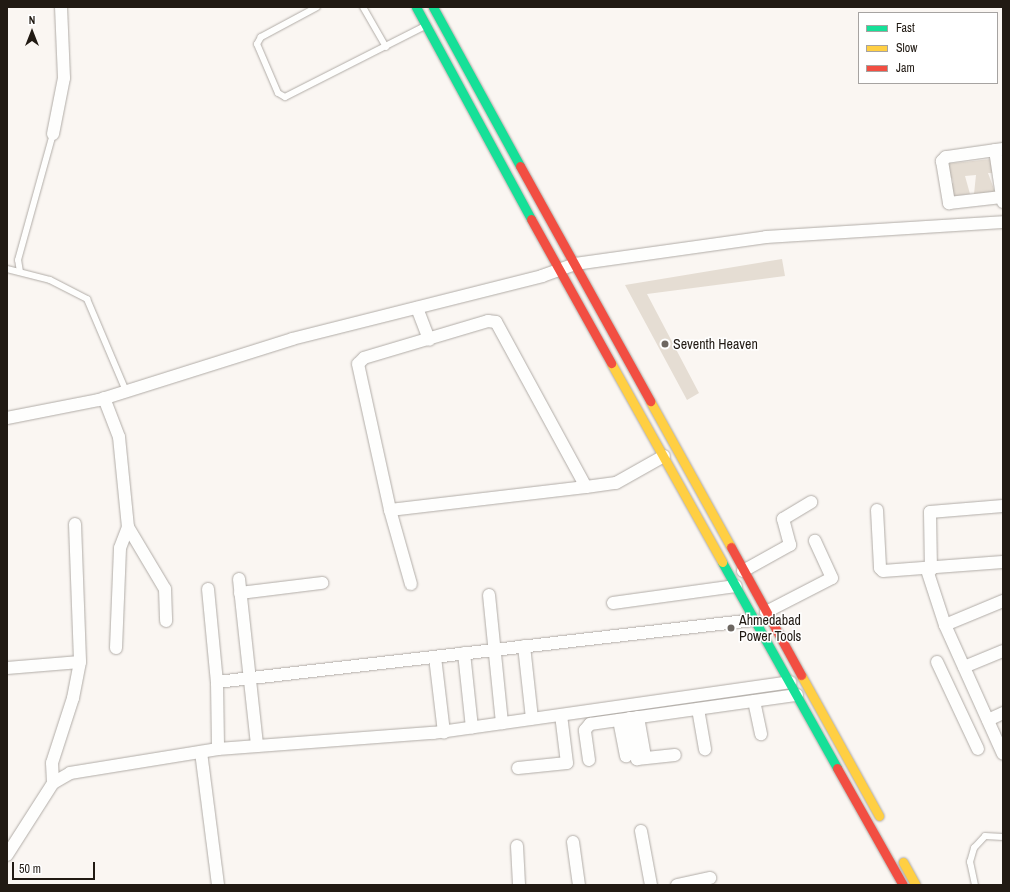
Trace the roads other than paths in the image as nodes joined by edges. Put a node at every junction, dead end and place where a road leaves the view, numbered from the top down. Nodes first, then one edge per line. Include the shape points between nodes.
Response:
1 (61, 7) edge
2 (317, 7) edge
3 (363, 7) edge
4 (416, 7) edge
5 (433, 7) edge
6 (427, 26) junction
7 (386, 47) junction
8 (53, 134) joint
9 (999, 149) edge
10 (1002, 185) edge
11 (1003, 200) edge
12 (1003, 222) edge
13 (575, 264) junction
14 (7, 269) edge
15 (559, 271) junction
16 (20, 272) junction
17 (417, 308) junction
18 (429, 340) junction
19 (126, 391) junction
20 (104, 398) junction
21 (7, 418) edge
22 (664, 456) junction
23 (586, 486) junction
24 (811, 502) dead end
25 (1003, 506) edge
26 (390, 510) junction
27 (877, 510) dead end
28 (75, 524) dead end
29 (128, 527) junction
30 (815, 541) dead end
31 (1003, 562) edge
32 (929, 570) junction
33 (743, 571) junction
34 (239, 579) dead end
35 (322, 583) dead end
36 (411, 584) dead end
37 (736, 586) junction
38 (208, 589) dead end
39 (240, 593) junction
40 (489, 594) dead end
41 (1003, 600) edge
42 (613, 603) dead end
43 (766, 612) junction
44 (754, 620) junction
45 (166, 621) dead end
46 (945, 626) junction
47 (524, 646) junction
48 (116, 648) dead end
49 (494, 650) junction
50 (1003, 651) edge
51 (464, 654) junction
52 (435, 657) junction
53 (80, 662) junction
54 (937, 662) dead end
55 (964, 667) junction
56 (7, 668) edge
57 (250, 679) junction
58 (217, 682) junction
59 (790, 682) junction
60 (797, 695) junction
61 (754, 701) junction
62 (980, 703) junction
63 (698, 709) junction
64 (960, 711) junction
65 (1003, 713) edge
66 (561, 715) junction
67 (629, 718) junction
68 (532, 719) junction
69 (988, 720) junction
70 (502, 723) junction
71 (472, 728) junction
72 (444, 732) junction
73 (761, 734) dead end
74 (257, 746) junction
75 (218, 749) junction
76 (705, 749) dead end
77 (978, 749) dead end
78 (201, 752) junction
79 (644, 752) dead end
80 (1003, 754) edge
81 (675, 755) dead end
82 (626, 756) dead end
83 (589, 760) dead end
84 (518, 768) dead end
85 (53, 783) junction
86 (882, 823) dead end
87 (641, 831) dead end
88 (1003, 838) edge
89 (573, 842) dead end
90 (517, 846) dead end
91 (897, 851) dead end
92 (7, 855) edge
93 (710, 878) dead end
94 (218, 885) edge
95 (519, 885) edge
96 (579, 885) edge
97 (651, 885) edge
98 (677, 885) edge
99 (903, 885) edge
100 (916, 885) edge
101 (975, 885) edge

1 - 8 street via 64,78
2 - 7 lane via 261,37 257,44 280,95 288,97
3 - 7 lane
4 - 6 street
5 - 13 street
6 - 7 lane
6 - 15 street
8 - 16 lane via 18,260
9 - 10 street
9 - 11 street via 944,158 947,202
10 - 11 street
12 - 13 street via 766,237
13 - 15 street
13 - 33 street
14 - 16 lane
15 - 17 street
15 - 22 street
16 - 19 lane via 50,280 87,299
17 - 18 street
17 - 19 street via 292,339
18 - 23 street via 488,321 501,327
18 - 26 street via 364,358 358,364
19 - 20 street
20 - 21 street
20 - 29 street via 119,437
22 - 23 street via 616,483
22 - 37 street
23 - 26 street
24 - 33 street via 783,519 790,545
25 - 32 street via 930,512
26 - 36 street
27 - 32 street via 881,571
28 - 53 street
29 - 45 street via 164,589
29 - 48 street via 120,548
30 - 43 street via 832,578
31 - 32 street
32 - 46 street
33 - 43 street
34 - 39 street
35 - 39 street
37 - 42 street
37 - 44 street
38 - 58 street
39 - 57 street
40 - 49 street
41 - 46 street
43 - 86 street
44 - 47 street
44 - 59 street
46 - 55 street
47 - 49 street
47 - 68 street
49 - 51 street
49 - 70 street
50 - 55 street
51 - 52 street
51 - 71 street
52 - 57 street
52 - 72 street
53 - 56 street
53 - 85 street via 73,698 52,763
54 - 64 street
55 - 62 street
57 - 58 street
57 - 74 street
58 - 75 street
59 - 60 street
59 - 66 street
60 - 61 street
60 - 99 street
61 - 63 street
61 - 73 street
62 - 64 street
62 - 69 street
63 - 67 street
63 - 76 street
64 - 77 street
65 - 69 street
66 - 68 street
66 - 84 street via 567,763
67 - 79 street
67 - 81 street via 637,759
67 - 82 street
67 - 83 street via 586,726
68 - 70 street
69 - 80 street
70 - 71 street
71 - 72 street
72 - 74 street
74 - 75 street
75 - 78 street
78 - 85 street via 70,773
78 - 94 street
85 - 92 street
87 - 97 street
88 - 101 lane via 985,836 974,848 970,862
89 - 96 street
90 - 95 street
91 - 100 street
93 - 98 street

